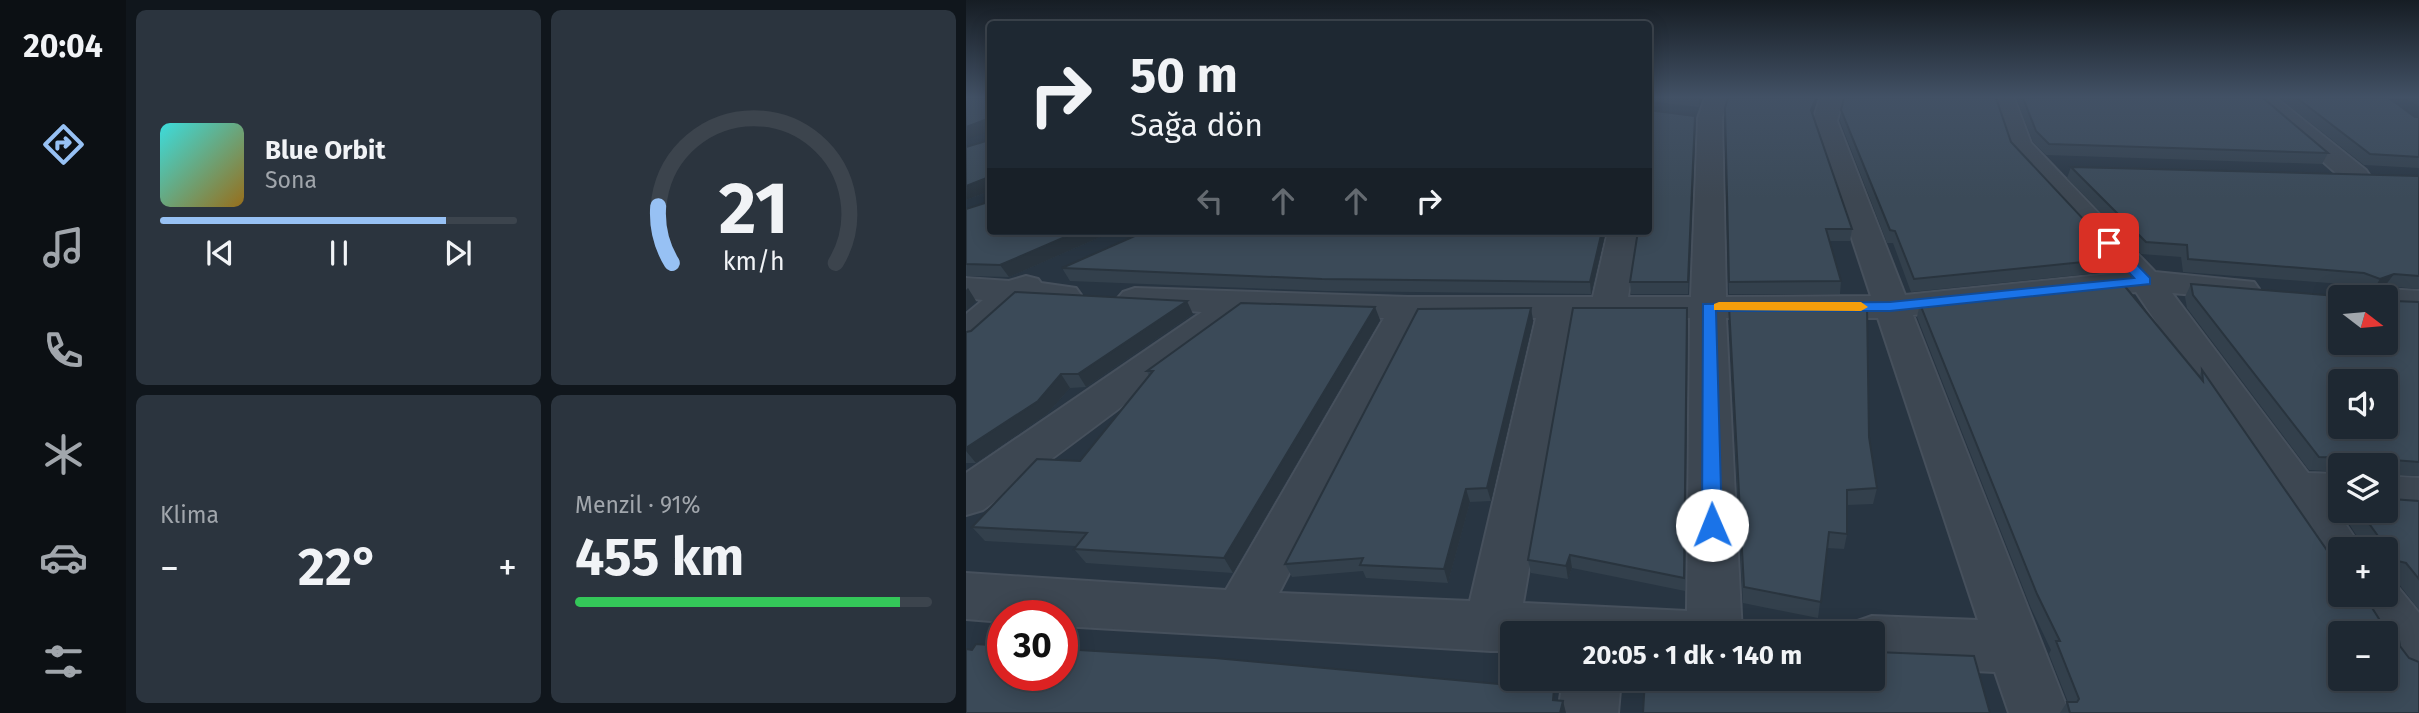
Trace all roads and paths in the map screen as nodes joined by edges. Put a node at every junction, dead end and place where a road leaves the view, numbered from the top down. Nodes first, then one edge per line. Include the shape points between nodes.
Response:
1 (1704, 131) edge
2 (1829, 131) edge
3 (2014, 131) edge
4 (2308, 131) edge
5 (2036, 166) junction
6 (2077, 167) edge
7 (2314, 175) edge
8 (1622, 235) edge
9 (1073, 264) edge
10 (2145, 281) junction
11 (966, 288) edge
12 (2277, 291) edge
13 (1012, 292) junction
14 (2398, 301) edge
15 (2419, 303) edge
16 (1237, 304) junction
17 (1556, 307) junction
18 (1609, 307) junction
19 (1708, 307) junction
20 (1890, 307) junction
21 (1408, 308) junction
22 (966, 334) edge
23 (2293, 490) junction
24 (2328, 491) edge
25 (2398, 495) edge
26 (2419, 496) edge
27 (966, 497) edge
28 (2329, 537) edge
29 (966, 596) edge
30 (2381, 607) edge
31 (1240, 615) junction
32 (1714, 621) edge
33 (1491, 627) junction
34 (1500, 629) edge
35 (1885, 642) edge
36 (2015, 647) junction
37 (2419, 656) edge
38 (1591, 691) edge
39 (1588, 713) edge
40 (2039, 713) edge

1 - 19 street
2 - 20 street
3 - 5 street via 2019,146
4 - 7 street via 2369,176
5 - 6 street
5 - 10 street
8 - 18 street
9 - 13 street
10 - 12 street
10 - 20 street
10 - 23 street
11 - 13 street
13 - 16 street
13 - 22 street
14 - 15 street
16 - 21 street
16 - 27 street
17 - 18 street
17 - 21 street
17 - 33 street
18 - 19 street
19 - 20 street
19 - 32 street
20 - 36 street
21 - 31 street
23 - 24 street
23 - 28 street
25 - 26 street
29 - 31 street
30 - 37 street
31 - 33 street
33 - 34 street
35 - 36 street
36 - 40 street
38 - 39 street

